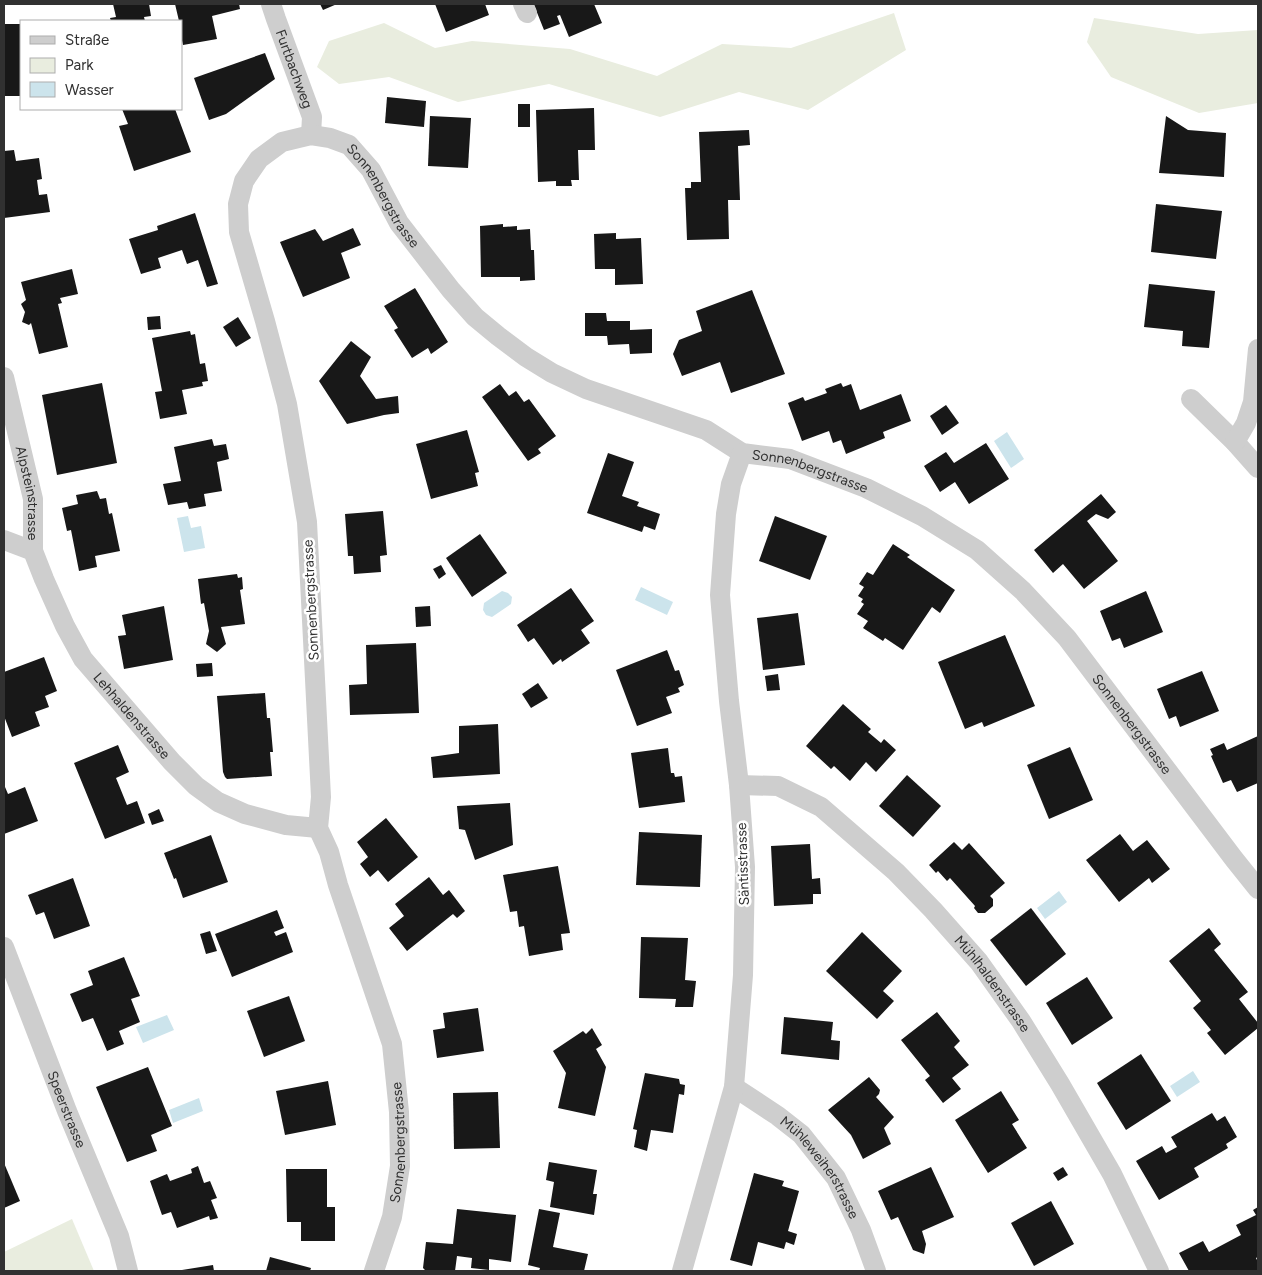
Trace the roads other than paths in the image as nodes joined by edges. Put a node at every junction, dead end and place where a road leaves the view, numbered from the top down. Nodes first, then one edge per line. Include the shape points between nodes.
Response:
1 (271, 4) edge
2 (311, 135) junction
3 (1258, 349) edge
4 (4, 377) edge
5 (1191, 399) dead end
6 (1235, 442) junction
7 (742, 453) junction
8 (1258, 468) edge
9 (4, 540) edge
10 (33, 551) junction
11 (739, 785) junction
12 (318, 828) junction
13 (1258, 889) edge
14 (4, 947) edge
15 (734, 1086) junction
16 (128, 1271) edge
17 (374, 1271) edge
18 (682, 1271) edge
19 (876, 1271) edge
20 (1159, 1271) edge

1 - 2 street, Furtbachweg via 312,116
2 - 7 street, Sonnenbergstrasse via 349,145 371,170 399,223 450,290 475,317 505,341 552,373 586,389 706,430
2 - 12 street, Sonnenbergstrasse via 282,142 259,159 244,181 238,204 238,232 266,321 287,404 307,522 321,797
3 - 6 street via 1253,402
4 - 10 street, Alpsteinstrasse via 33,499
5 - 6 street
6 - 8 street
7 - 11 street, Säntisstrasse via 730,484 720,595
7 - 13 street, Sonnenbergstrasse via 790,460 866,488 922,516 976,550 1023,591 1066,638
9 - 10 street
10 - 12 street, Lehhaldenstrasse via 65,626 92,671 196,786 218,802 245,814 286,825
11 - 15 street, Säntisstrasse via 745,867 743,975
11 - 20 street, Mühlhaldenstrasse via 778,786 821,807 896,872 979,962 1021,1021 1070,1100 1112,1174
12 - 17 street, Sonnenbergstrasse via 329,852 392,1044 399,1112 400,1166 392,1217
14 - 16 street, Speerstrasse via 119,1236
15 - 18 street, Säntisstrasse
15 - 19 street, Mühleweiherstrasse via 801,1134 836,1178

